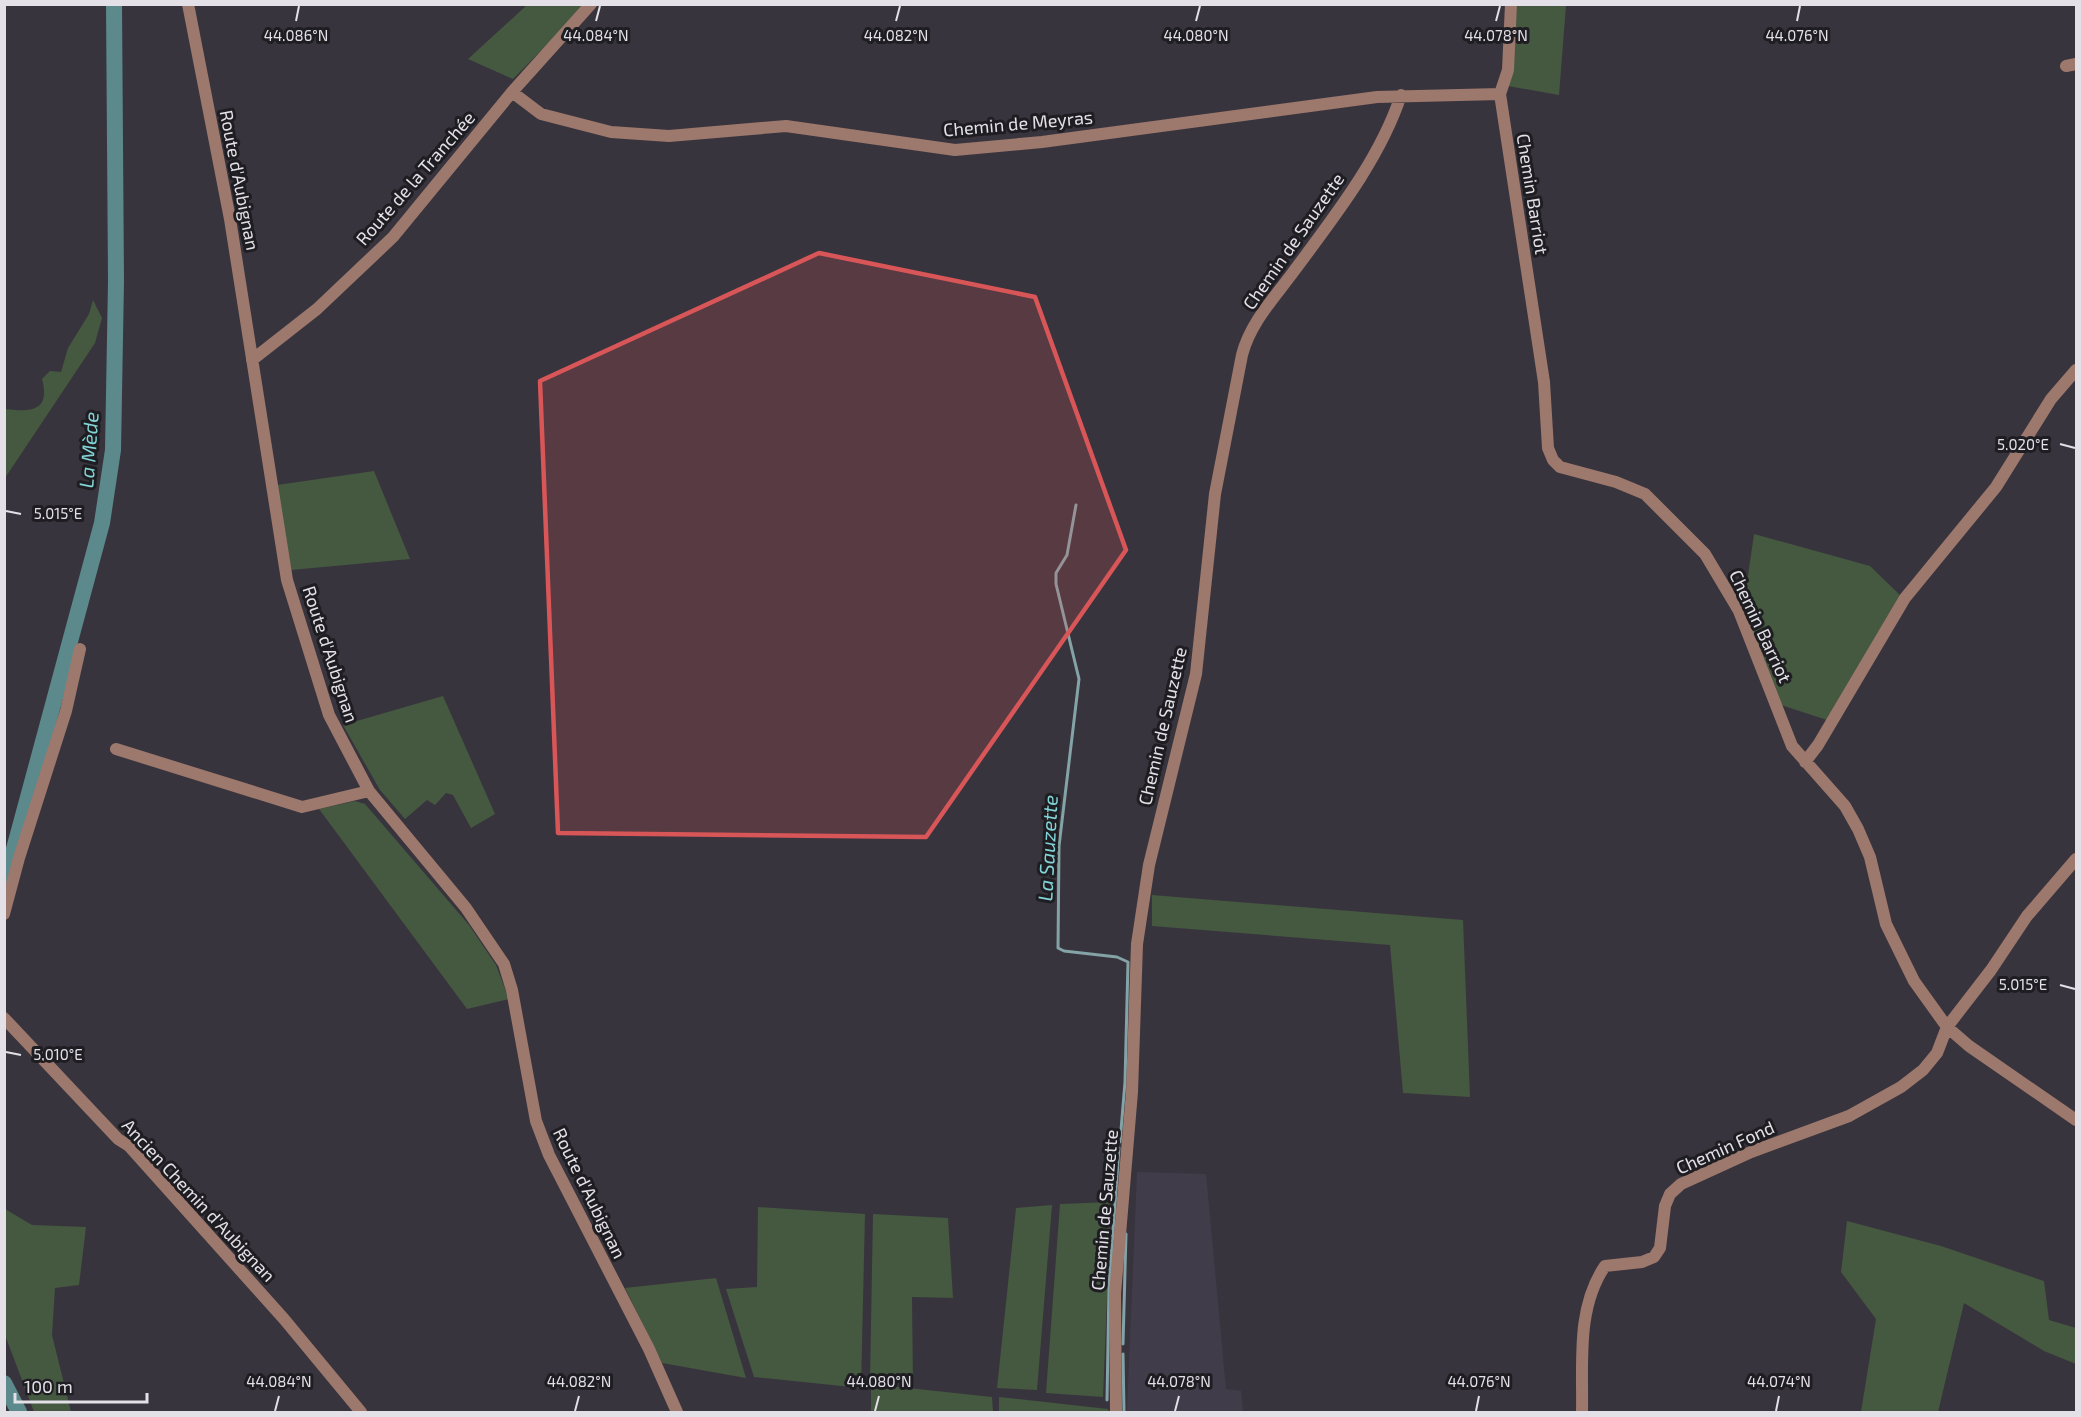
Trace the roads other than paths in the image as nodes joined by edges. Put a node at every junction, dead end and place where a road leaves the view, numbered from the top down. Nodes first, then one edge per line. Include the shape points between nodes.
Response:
1 (188, 4) edge
2 (591, 4) edge
3 (1511, 4) edge
4 (512, 92) junction
5 (1500, 94) junction
6 (1401, 95) junction
7 (252, 360) junction
8 (2076, 370) edge
9 (80, 649) dead end
10 (117, 749) dead end
11 (1804, 762) junction
12 (369, 791) junction
13 (2076, 860) edge
14 (4, 914) edge
15 (4, 1018) edge
16 (1947, 1027) junction
17 (2076, 1120) edge
18 (362, 1413) edge
19 (677, 1413) edge
20 (1116, 1413) edge
21 (1582, 1413) edge

1 - 7 street, Route d'Aubignan via 230,219
2 - 4 street, Route de la Tranchée
3 - 5 street via 1508,70
4 - 6 street, Chemin de Meyras via 541,114 611,132 669,136 786,126 955,150
4 - 7 street, Route de la Tranchée via 393,237 318,309
5 - 6 street, Chemin de Meyras
5 - 11 street, Chemin Barriot via 1544,382 1550,454 1560,467 1645,494 1705,554 1739,611 1792,746
6 - 20 street, Chemin de Sauzette via 1395,114 1361,176 1245,341 1215,494 1196,674 1149,865 1137,944 1132,1092 1115,1294
7 - 12 street, Route d'Aubignan via 287,580 329,716
8 - 11 street via 2051,399 1996,487 1905,598 1818,745
9 - 14 street via 66,711
10 - 12 street via 302,807
11 - 16 street, Chemin Barriot via 1845,806 1858,829 1898,952
12 - 19 street, Route d'Aubignan via 466,908 504,964 536,1121 549,1155
13 - 16 street via 2027,916
15 - 18 street, Ancien Chemin d'Aubignan via 129,1146 284,1319
16 - 17 street, Chemin Barriot
16 - 21 street, Chemin Fond via 1937,1053 1923,1071 1901,1087 1849,1116 1751,1152 1681,1184 1670,1194 1660,1248 1654,1257 1605,1266 1589,1296 1584,1317

